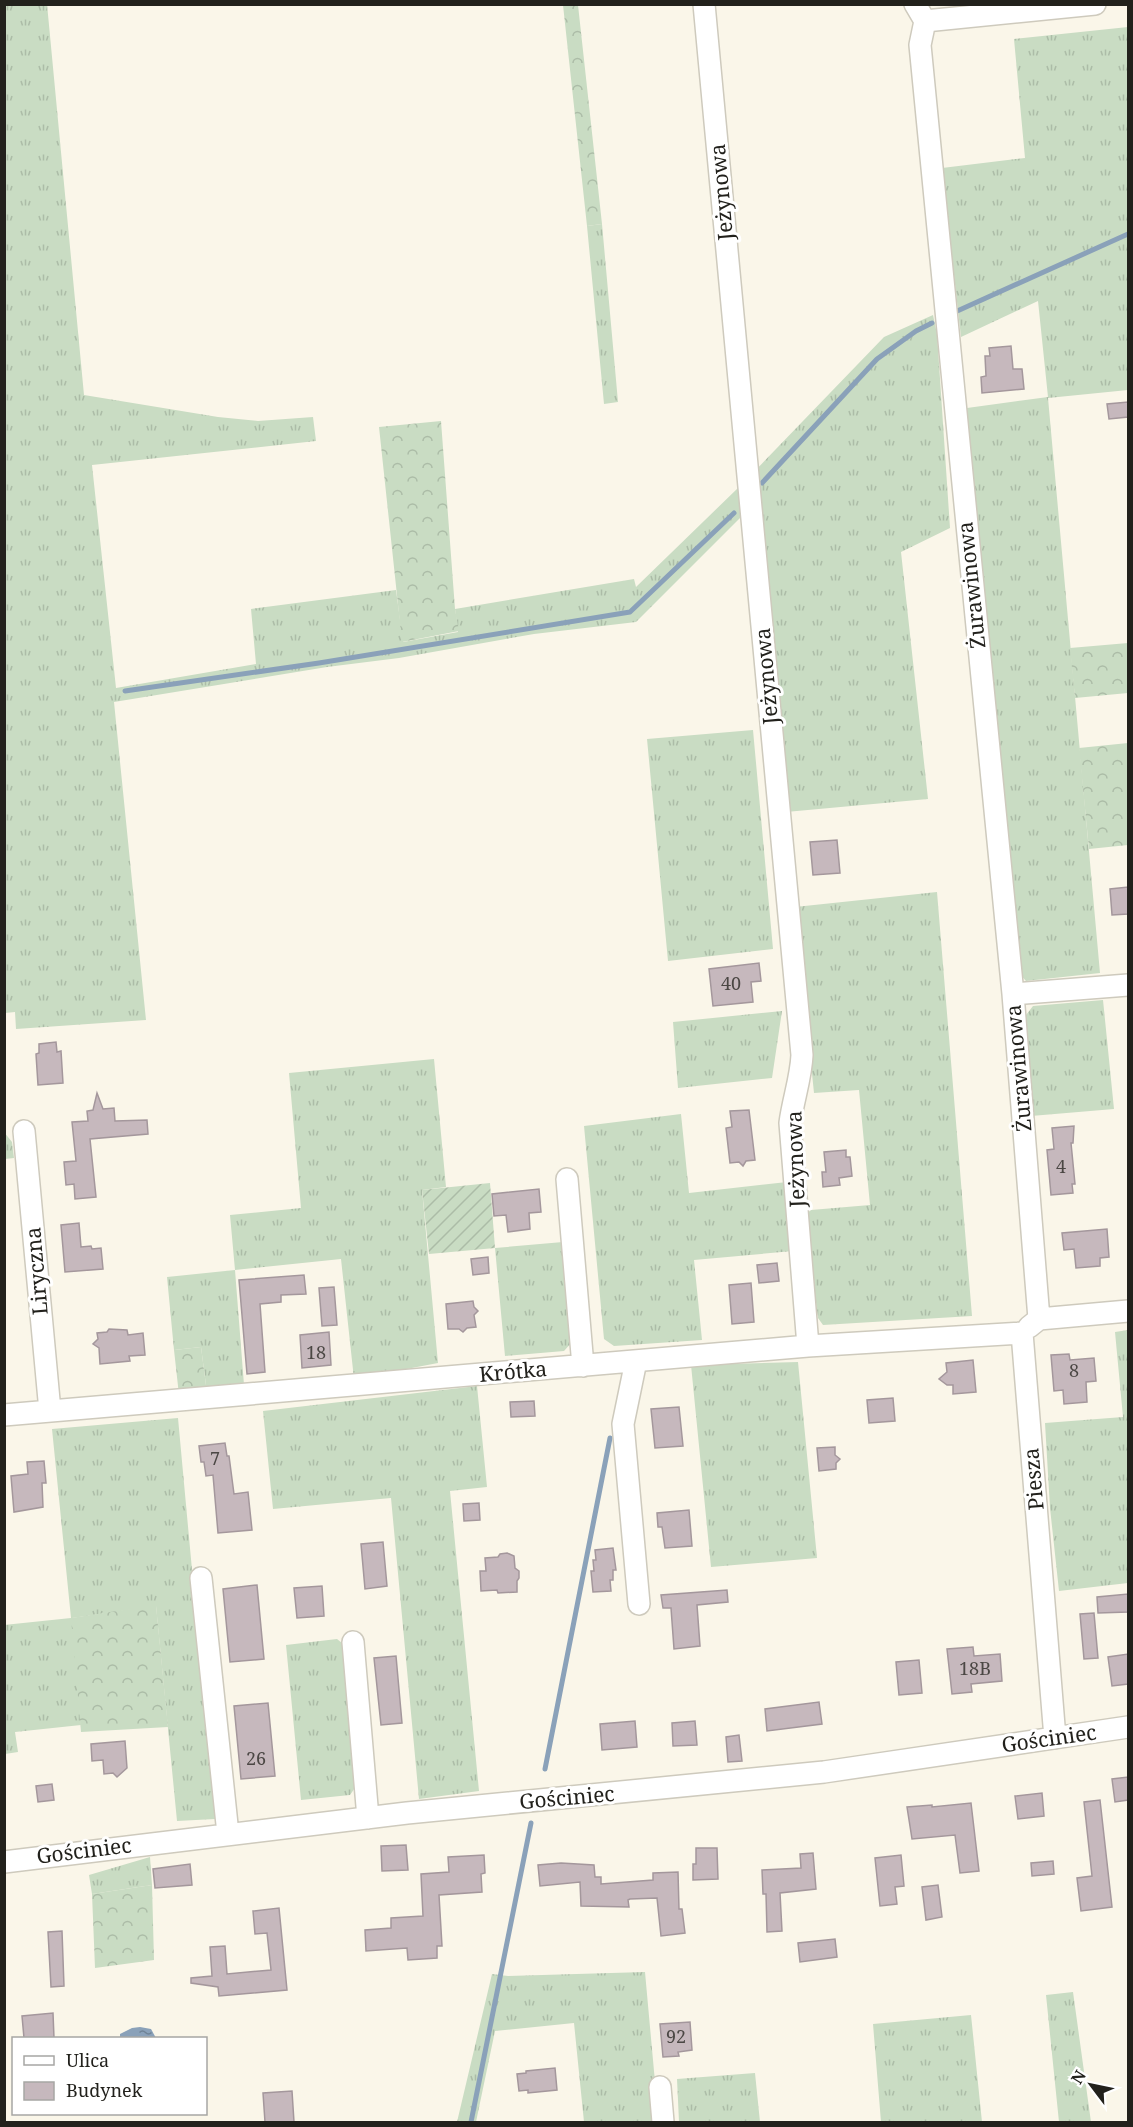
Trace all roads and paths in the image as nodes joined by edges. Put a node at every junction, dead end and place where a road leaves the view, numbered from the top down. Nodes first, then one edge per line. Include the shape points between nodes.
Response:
1 (704, 4) edge
2 (1095, 4) edge
3 (920, 13) edge
4 (1128, 984) edge
5 (1013, 994) junction
6 (24, 1131) dead end
7 (567, 1179) dead end
8 (1128, 1311) edge
9 (1039, 1318) junction
10 (1022, 1333) junction
11 (808, 1346) junction
12 (636, 1361) junction
13 (583, 1366) junction
14 (50, 1411) junction
15 (4, 1415) edge
16 (201, 1578) dead end
17 (639, 1604) dead end
18 (353, 1642) dead end
19 (1128, 1727) edge
20 (1055, 1738) junction
21 (368, 1818) junction
22 (228, 1834) junction
23 (4, 1862) edge
24 (660, 2087) dead end
25 (663, 2122) edge

1 - 11 street, Jeżynowa via 802,1055 802,1074 790,1123
2 - 3 street, Żurawinowa
3 - 5 street, Żurawinowa via 921,69
4 - 5 street
5 - 9 street, Żurawinowa
6 - 14 street, Liryczna
7 - 13 street
8 - 9 street
9 - 10 street
10 - 11 street, Krótka
10 - 20 street, Piesza
11 - 12 street, Krótka
12 - 13 street, Krótka
12 - 17 street via 623,1424
13 - 14 street, Krótka
14 - 15 street, Krótka
16 - 22 street
18 - 21 street
19 - 20 street, Gościniec
20 - 21 street, Gościniec via 825,1772
21 - 22 street, Gościniec
22 - 23 street, Gościniec
24 - 25 street

